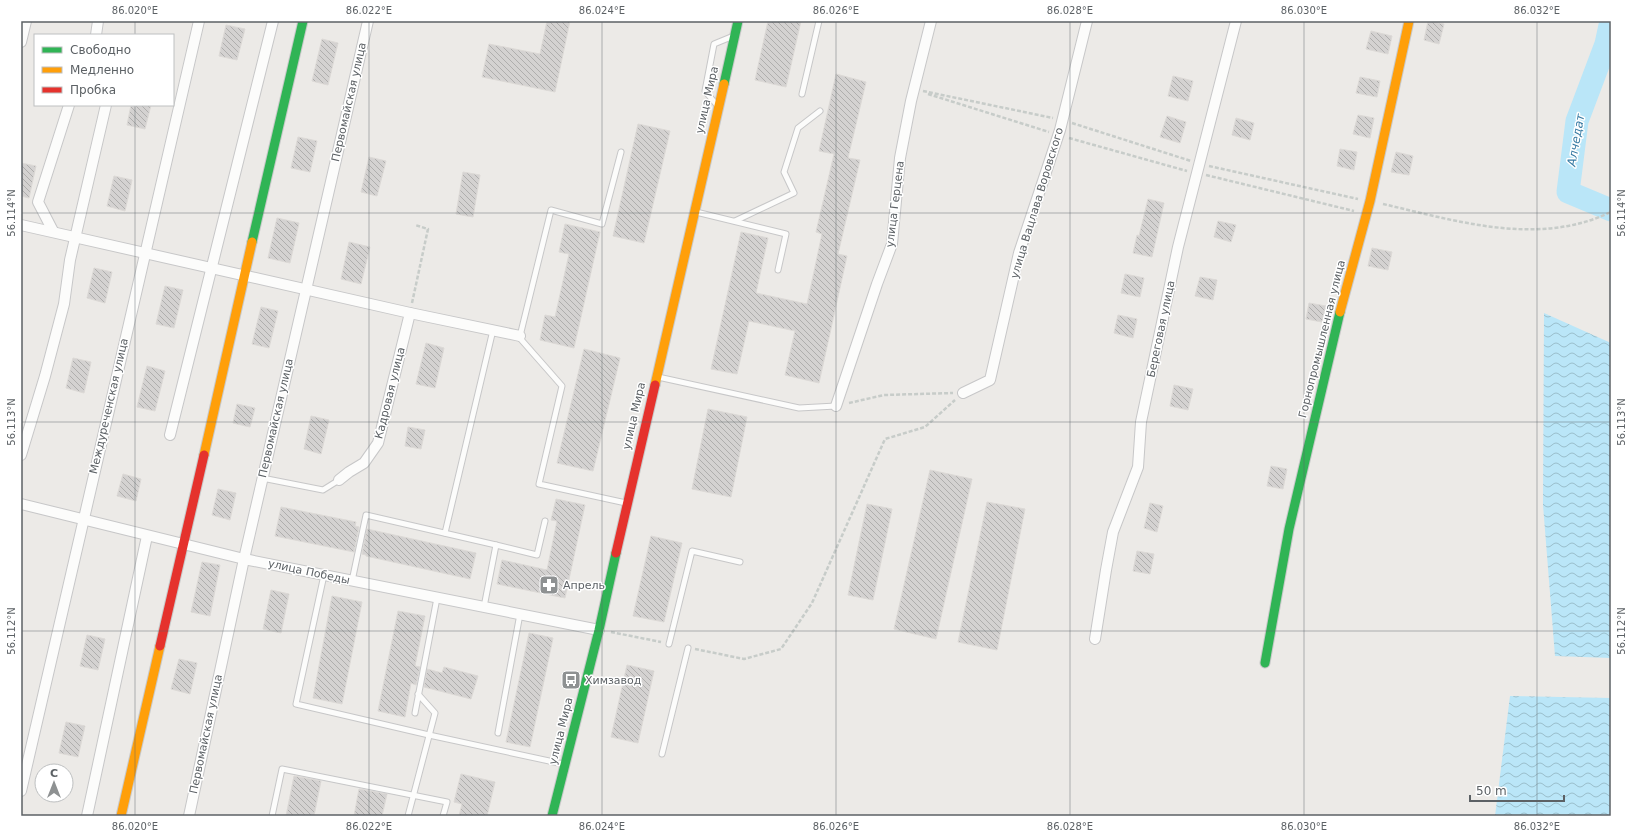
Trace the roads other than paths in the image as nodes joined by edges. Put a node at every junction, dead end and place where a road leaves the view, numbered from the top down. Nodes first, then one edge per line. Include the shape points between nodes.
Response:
1 (26, 21) edge
2 (98, 21) edge
3 (199, 21) edge
4 (273, 21) edge
5 (303, 21) edge
6 (368, 21) edge
7 (738, 21) edge
8 (819, 21) edge
9 (930, 21) edge
10 (1087, 21) edge
11 (1236, 21) edge
12 (1409, 21) edge
13 (96, 34) edge
14 (734, 36) junction
15 (21, 42) edge
16 (802, 94) dead end
17 (68, 106) edge
18 (106, 106) edge
19 (718, 107) junction
20 (820, 112) dead end
21 (621, 152) dead end
22 (693, 211) junction
23 (735, 221) junction
24 (21, 225) edge
25 (53, 231) junction
26 (76, 236) junction
27 (144, 253) junction
28 (212, 268) junction
29 (778, 270) dead end
30 (245, 276) junction
31 (305, 289) junction
32 (410, 313) junction
33 (493, 330) junction
34 (519, 336) junction
35 (656, 376) junction
36 (963, 393) road end
37 (836, 406) joint
38 (170, 435) dead end
39 (21, 455) edge
40 (262, 478) junction
41 (339, 480) joint
42 (627, 503) junction
43 (21, 504) edge
44 (83, 520) junction
45 (545, 521) dead end
46 (445, 533) junction
47 (147, 536) junction
48 (183, 545) junction
49 (496, 545) junction
50 (244, 559) junction
51 (740, 562) dead end
52 (324, 575) junction
53 (352, 581) junction
54 (437, 598) junction
55 (484, 607) junction
56 (520, 614) junction
57 (599, 630) junction
58 (1096, 639) dead end
59 (669, 644) road end
60 (688, 648) road end
61 (1265, 664) dead end
62 (418, 694) junction
63 (415, 713) dead end
64 (498, 733) dead end
65 (429, 735) junction
66 (662, 754) dead end
67 (564, 764) junction
68 (21, 791) edge
69 (414, 796) junction
70 (87, 816) edge
71 (120, 816) edge
72 (188, 816) edge
73 (272, 816) edge
74 (408, 816) edge
75 (443, 816) edge
76 (552, 816) edge

1 - 15 street
2 - 13 street
3 - 27 street, Междуреченская улица
4 - 28 street
5 - 30 street
6 - 31 street, Первомайская улица
7 - 14 street, улица Мира
8 - 16 lane
9 - 37 street, улица Герцена via 900,158 892,244
10 - 36 street, улица Вацлава Воровского via 1063,120 1019,254 990,380
11 - 58 street, Береговая улица via 1178,247 1141,422 1138,467 1113,532
12 - 61 street, Горнопромышленная улица via 1370,201 1334,336 1289,529
14 - 19 street, улица Мира
14 - 19 lane via 714,44 705,91
17 - 25 street via 38,202
18 - 26 street
19 - 22 street, улица Мира
20 - 23 lane via 798,128 784,172 794,194
21 - 34 lane via 602,224 551,210
22 - 23 lane
22 - 35 street, улица Мира
23 - 29 lane via 786,234
24 - 25 street
25 - 26 street
26 - 27 street
26 - 39 street via 64,304
27 - 28 street
27 - 44 street, Междуреченская улица
28 - 30 street
28 - 38 street
30 - 31 street
30 - 48 street
31 - 32 street
31 - 40 street, Первомайская улица
32 - 33 street
32 - 41 street, Кадровая улица via 378,443 364,463
33 - 34 street
33 - 46 lane
34 - 42 lane via 562,386 540,484
35 - 37 lane via 799,408
35 - 42 street, улица Мира
40 - 41 lane via 323,490
40 - 50 street, Первомайская улица
42 - 57 street, улица Мира
43 - 44 street, улица Победы
44 - 47 street, улица Победы
44 - 68 street, Междуреченская улица
45 - 49 lane via 537,555
46 - 49 lane
46 - 53 lane via 366,515
47 - 48 street, улица Победы
47 - 70 street
48 - 50 street, улица Победы
48 - 71 street
49 - 55 lane
50 - 52 street, улица Победы
50 - 72 street, Первомайская улица
51 - 59 lane via 692,551
52 - 53 street, улица Победы
52 - 65 lane via 296,704
53 - 54 street, улица Победы
54 - 55 street, улица Победы
54 - 62 lane
55 - 56 street, улица Победы
56 - 57 street, улица Победы
56 - 64 lane
57 - 67 street, улица Мира
60 - 66 lane
62 - 63 lane
62 - 65 lane via 435,713
65 - 67 lane
65 - 69 lane
67 - 76 street, улица Мира
69 - 73 lane via 282,769
69 - 74 lane
69 - 75 lane via 447,802

